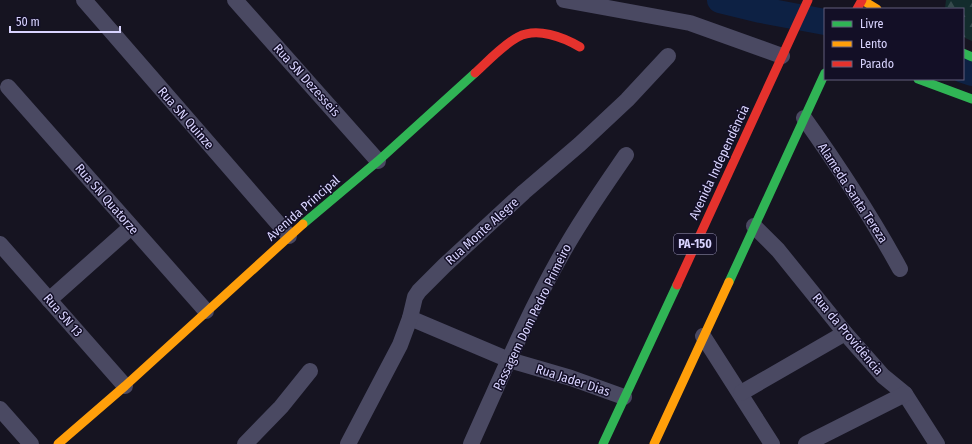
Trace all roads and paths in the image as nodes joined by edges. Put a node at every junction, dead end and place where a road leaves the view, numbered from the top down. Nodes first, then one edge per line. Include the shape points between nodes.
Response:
1 (84, 0) edge
2 (235, 0) edge
3 (564, 0) edge
4 (862, 0) edge
5 (807, 3) edge
6 (875, 8) edge
7 (580, 47) dead end
8 (785, 50) junction
9 (668, 56) dead end
10 (824, 75) edge
11 (921, 80) edge
12 (8, 87) dead end
13 (972, 100) edge
14 (804, 118) junction
15 (626, 155) dead end
16 (378, 160) junction
17 (754, 226) junction
18 (131, 227) junction
19 (289, 236) junction
20 (0, 244) edge
21 (900, 269) dead end
22 (49, 300) junction
23 (206, 311) junction
24 (410, 318) junction
25 (845, 333) junction
26 (704, 336) junction
27 (509, 360) junction
28 (310, 371) dead end
29 (125, 386) junction
30 (741, 393) junction
31 (905, 394) junction
32 (624, 398) junction
33 (0, 409) edge
34 (31, 444) edge
35 (58, 444) edge
36 (245, 444) edge
37 (348, 444) edge
38 (471, 444) edge
39 (603, 444) edge
40 (654, 444) edge
41 (772, 444) edge
42 (806, 444) edge
43 (937, 444) edge

1 - 19 street, Rua SN Quinze
2 - 16 street, Rua SN Dezesseis
3 - 8 street via 690,23
4 - 6 main road
5 - 8 main road, Avenida Independência / PA-150
7 - 16 main road, Avenida Principal via 548,34 524,34 511,41
8 - 32 main road, Avenida Independência / PA-150
9 - 24 street, Rua Monte Alegre via 616,111 524,192 427,283 415,297
10 - 14 main road
11 - 13 main road
12 - 18 street, Rua SN Quatorze
14 - 17 main road
14 - 21 street, Alameda Santa Tereza via 861,201
15 - 27 street, Passagem Dom Pedro Primeiro via 563,251
16 - 19 main road, Avenida Principal
17 - 25 street, Rua da Providência via 787,260
17 - 26 main road
18 - 22 street
18 - 23 street, Rua SN Quatorze
19 - 23 main road, Avenida Principal
20 - 22 street, Rua SN 13
22 - 29 street, Rua SN 13
23 - 29 main road, Avenida Principal
24 - 27 street, Rua Jader Dias
24 - 37 street, Rua Monte Alegre via 400,345
25 - 30 street
25 - 31 street, Rua da Providência via 883,376
26 - 30 street
26 - 40 main road
27 - 32 street, Rua Jader Dias via 572,378
27 - 38 street, Passagem Dom Pedro Primeiro
28 - 36 street via 281,407
29 - 35 main road, Avenida Principal
30 - 41 street
31 - 42 street
31 - 43 street, Rua da Providência
32 - 39 main road, Avenida Independência / PA-150
33 - 34 street

